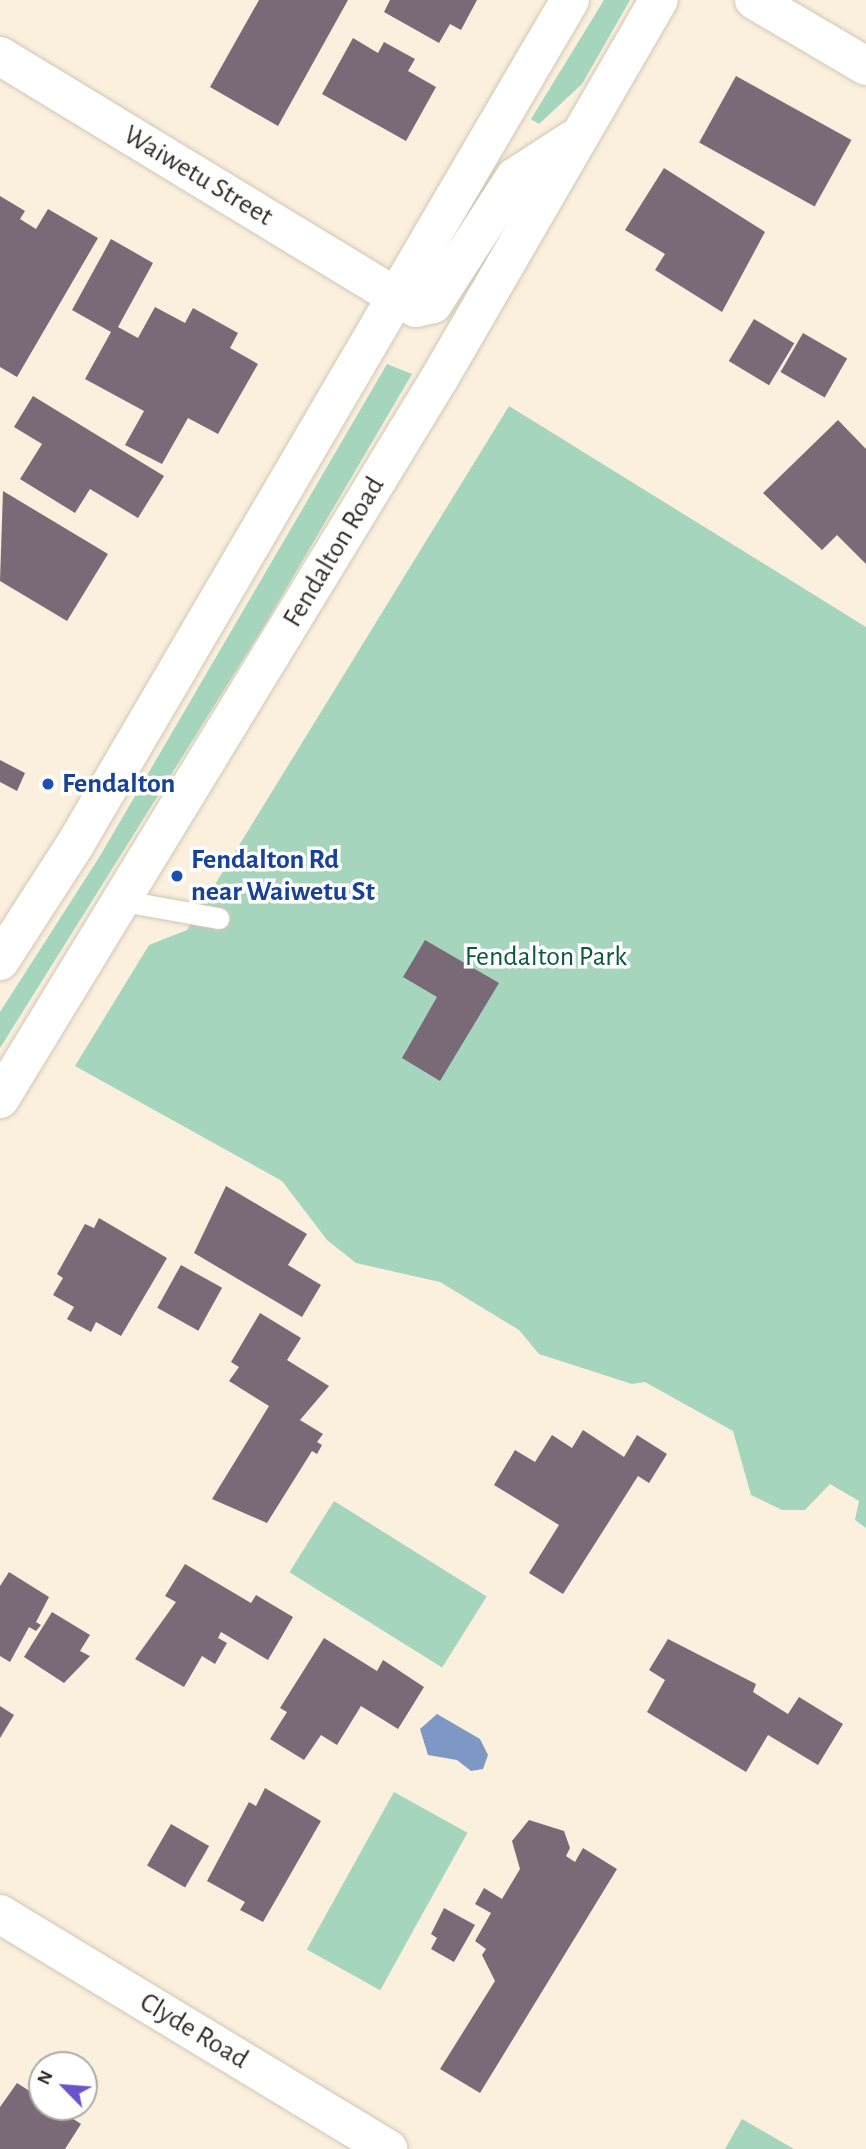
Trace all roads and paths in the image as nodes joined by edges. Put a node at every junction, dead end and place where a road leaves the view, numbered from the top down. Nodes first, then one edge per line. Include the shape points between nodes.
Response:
1 (570, 0) edge
2 (659, 0) edge
3 (754, 0) edge
4 (0, 56) edge
5 (866, 65) edge
6 (580, 135) junction
7 (395, 296) junction
8 (124, 901) junction
9 (218, 918) dead end
10 (0, 961) edge
11 (0, 1099) edge
12 (0, 1914) edge
13 (388, 2149) edge

1 - 7 main road
2 - 6 main road, Fendalton Road
3 - 5 main road
4 - 7 main road, Waiwetu Street
6 - 7 main road, Waiwetu Street via 515,177 433,304 416,308
6 - 8 main road, Fendalton Road
7 - 10 main road via 76,843
8 - 9 lane
8 - 11 main road, Fendalton Road
12 - 13 main road, Clyde Road

